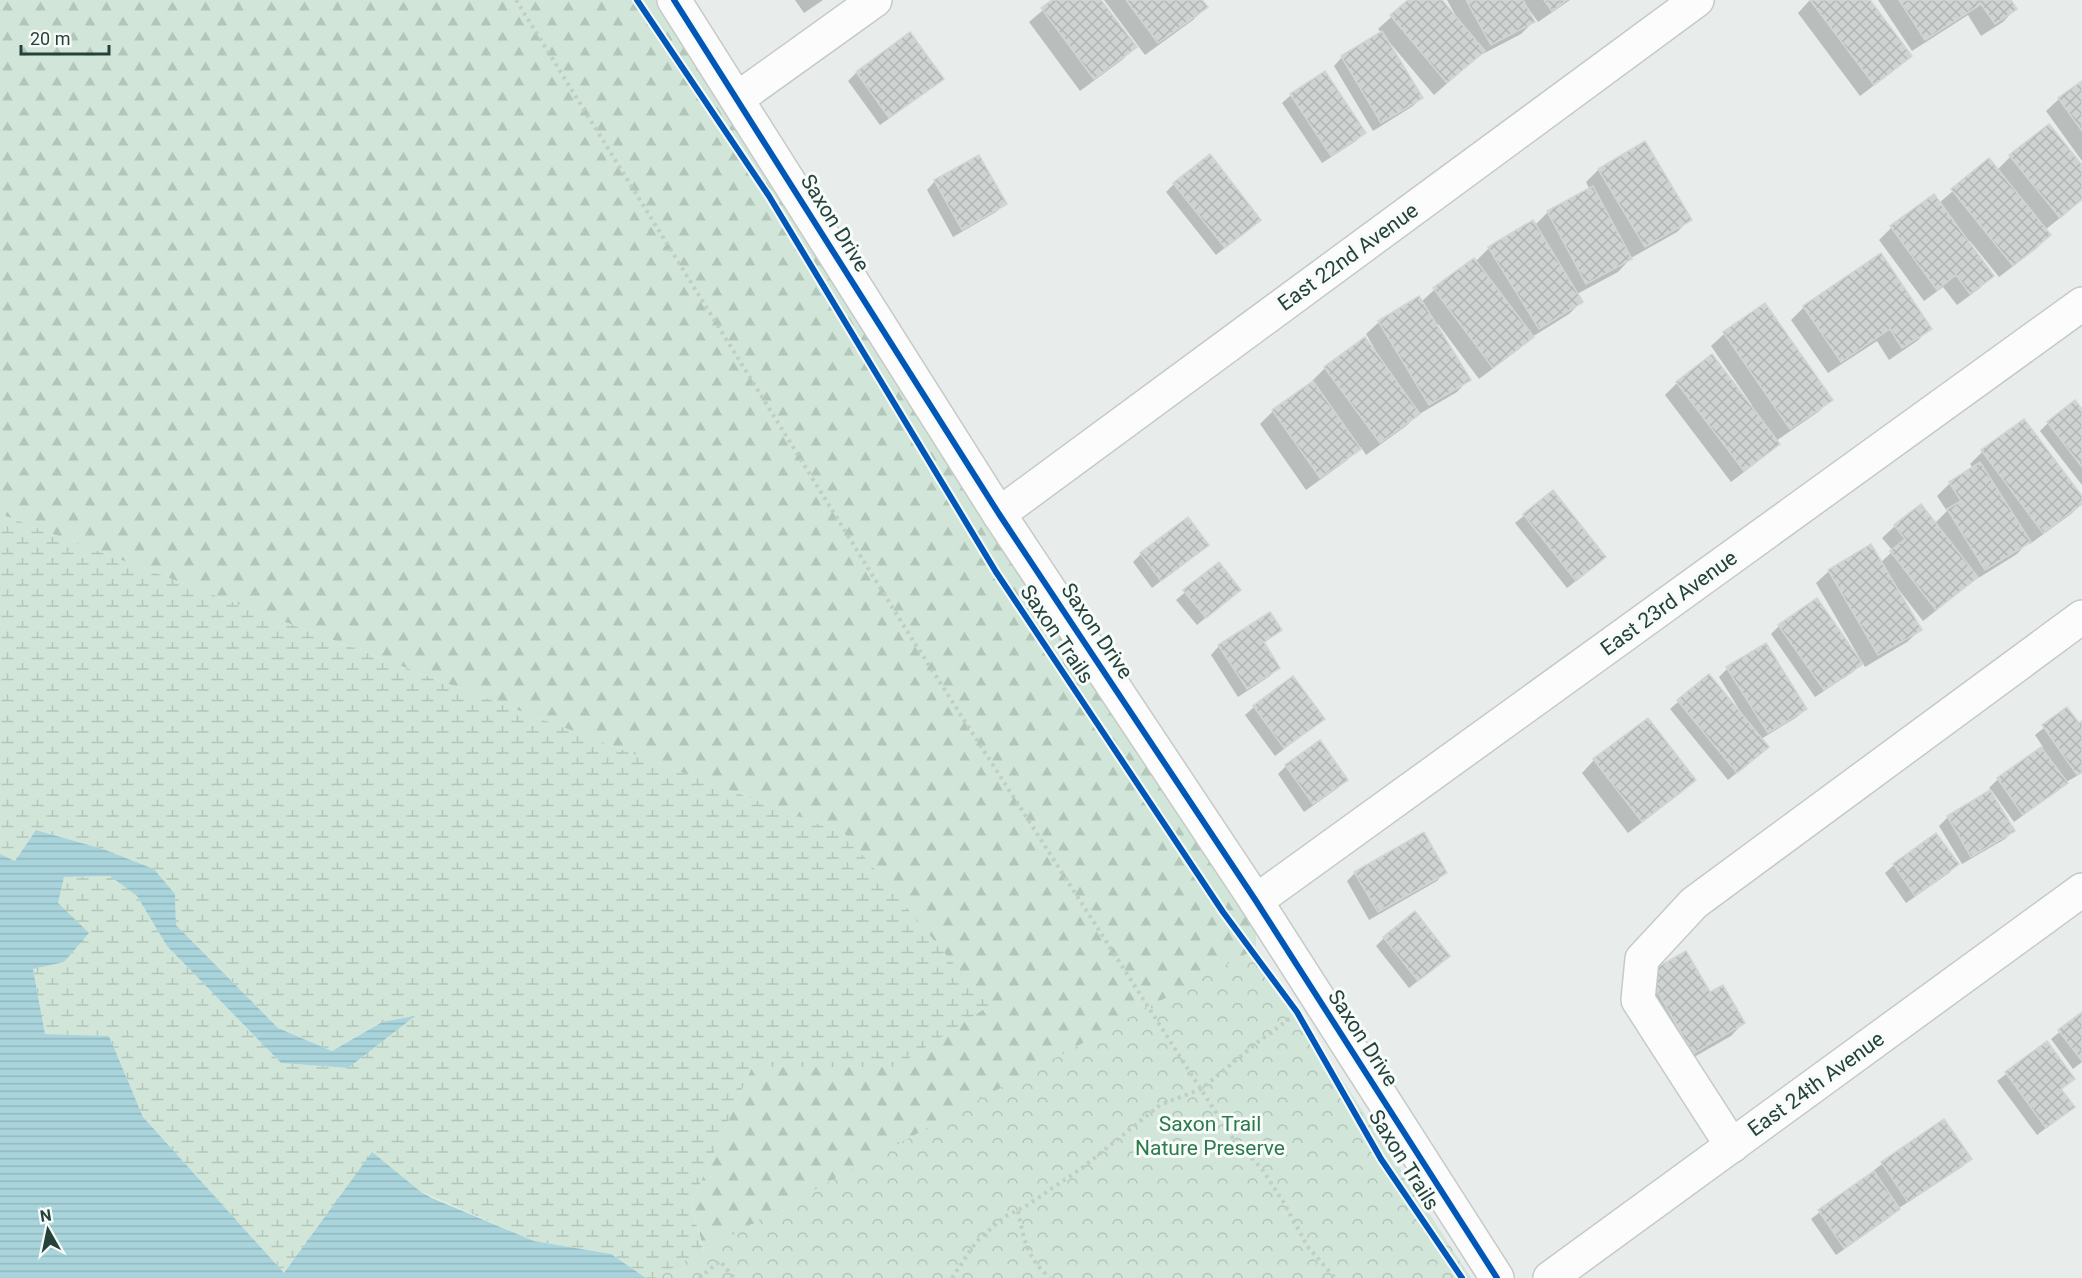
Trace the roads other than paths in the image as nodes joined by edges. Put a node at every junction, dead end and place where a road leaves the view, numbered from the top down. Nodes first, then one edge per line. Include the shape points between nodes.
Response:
1 (674, 0) edge
2 (875, 0) edge
3 (1698, 0) edge
4 (737, 99) junction
5 (2082, 304) edge
6 (999, 514) junction
7 (2082, 617) edge
8 (2082, 890) edge
9 (1256, 901) junction
10 (1732, 1146) junction
11 (1497, 1278) edge
12 (1550, 1278) edge

1 - 4 street, Saxon Drive
2 - 4 street
3 - 6 street, East 22nd Avenue
4 - 6 street, Saxon Drive
5 - 9 street, East 23rd Avenue
6 - 9 street, Saxon Drive
7 - 10 street via 1694,903 1642,959 1638,1000
8 - 10 street, East 24th Avenue
9 - 11 street, Saxon Drive
10 - 12 street, East 24th Avenue

